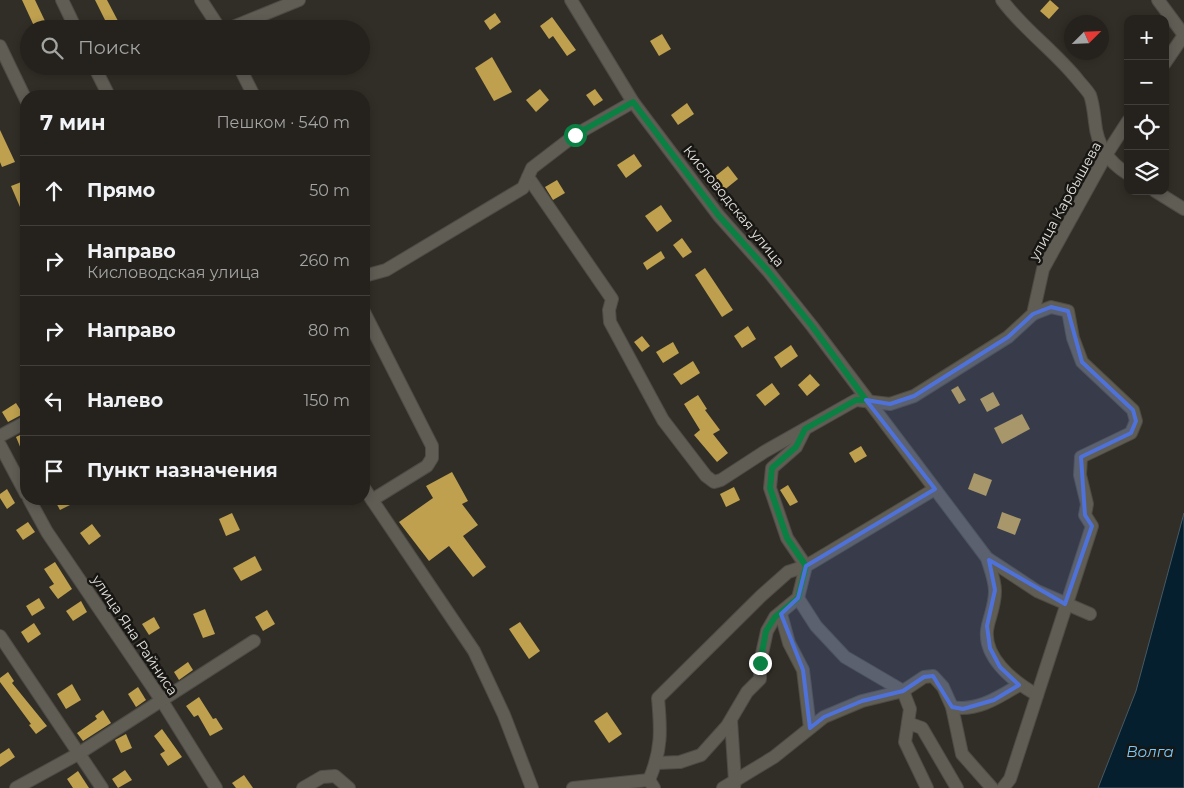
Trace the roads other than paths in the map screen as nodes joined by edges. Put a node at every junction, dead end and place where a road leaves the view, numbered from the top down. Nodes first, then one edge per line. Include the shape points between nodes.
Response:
1 (62, 0) edge
2 (201, 0) edge
3 (299, 0) edge
4 (571, 0) edge
5 (1002, 0) edge
6 (1158, 0) edge
7 (72, 20) edge
8 (214, 20) edge
9 (250, 20) edge
10 (1184, 34) edge
11 (0, 46) edge
12 (1167, 60) edge
13 (98, 75) edge
14 (244, 75) edge
15 (21, 90) edge
16 (106, 90) edge
17 (251, 90) edge
18 (633, 102) junction
19 (1124, 127) edge
20 (1106, 155) junction
21 (1124, 172) edge
22 (528, 177) junction
23 (1161, 195) edge
24 (1184, 209) edge
25 (370, 274) edge
26 (1033, 314) junction
27 (370, 324) edge
28 (866, 400) junction
29 (20, 425) edge
30 (805, 429) junction
31 (0, 436) edge
32 (0, 445) edge
33 (20, 483) edge
34 (935, 488) junction
35 (370, 497) edge
36 (372, 500) junction
37 (32, 505) edge
38 (987, 558) junction
39 (806, 566) junction
40 (798, 598) junction
41 (1065, 604) junction
42 (781, 614) junction
43 (1090, 614) dead end
44 (0, 636) edge
45 (254, 641) dead end
46 (1019, 685) junction
47 (903, 691) junction
48 (1038, 695) junction
49 (162, 701) junction
50 (952, 708) junction
51 (731, 720) junction
52 (908, 723) junction
53 (810, 728) junction
54 (78, 754) junction
55 (656, 763) junction
56 (652, 784) edge
57 (734, 785) edge
58 (16, 788) edge
59 (102, 788) edge
60 (216, 788) edge
61 (303, 788) edge
62 (350, 788) edge
63 (532, 788) edge
64 (576, 788) edge
65 (723, 788) edge
66 (927, 788) edge
67 (957, 788) edge
68 (1001, 788) edge

1 - 7 street
2 - 8 street
3 - 9 street
4 - 18 street, Кисловодская улица
5 - 20 street via 1090,96 1096,134
6 - 10 street
10 - 12 street
11 - 15 street
13 - 16 street
14 - 17 street
18 - 22 street via 575,135 532,168
18 - 28 street, Кисловодская улица via 719,216 790,298
19 - 20 street, улица Карбышева
20 - 21 street
20 - 26 street, улица Карбышева via 1043,269
22 - 25 street via 523,188 515,193 386,270
22 - 30 street via 605,287 612,299 610,322 663,420 706,476 714,482 721,480
23 - 24 street
26 - 28 street via 1008,337 914,396 890,404
26 - 41 street via 1051,307 1068,311 1082,362 1133,410 1136,421 1131,433 1081,457 1080,474 1087,504 1085,514 1092,526
27 - 36 street via 432,446 432,458 427,466
28 - 30 street via 856,400
28 - 34 street, Кисловодская улица
29 - 31 street
30 - 39 street via 796,447 772,468 770,488 787,538
32 - 33 street
34 - 38 street, Кисловодская улица
34 - 39 street
35 - 36 street
36 - 63 street via 474,651 504,715
37 - 49 street, улица Яна Райниса via 47,532
38 - 41 street via 1037,591
38 - 46 street via 995,590 994,608 987,626 990,648 1000,667
39 - 40 street
39 - 55 street via 788,572 658,698 661,740
40 - 42 street
40 - 47 street via 816,626 845,657
41 - 43 street
41 - 48 street
42 - 51 street via 775,617 766,631 760,679 747,692
42 - 53 street via 789,643 803,670
44 - 54 street
45 - 49 street
46 - 48 street
46 - 50 street via 994,700 963,709
47 - 50 street via 933,676 943,687
47 - 52 street via 910,709
47 - 53 street via 862,701 824,717
48 - 68 street via 1010,779
49 - 54 street
49 - 60 street, улица Яна Райниса
50 - 68 street via 962,754
51 - 55 street via 701,755 680,762
51 - 57 street
52 - 66 street via 905,742
52 - 67 street via 922,728
53 - 57 street
54 - 58 street
54 - 59 street
55 - 56 street
56 - 64 street
57 - 65 street
61 - 62 street via 322,777 335,776

